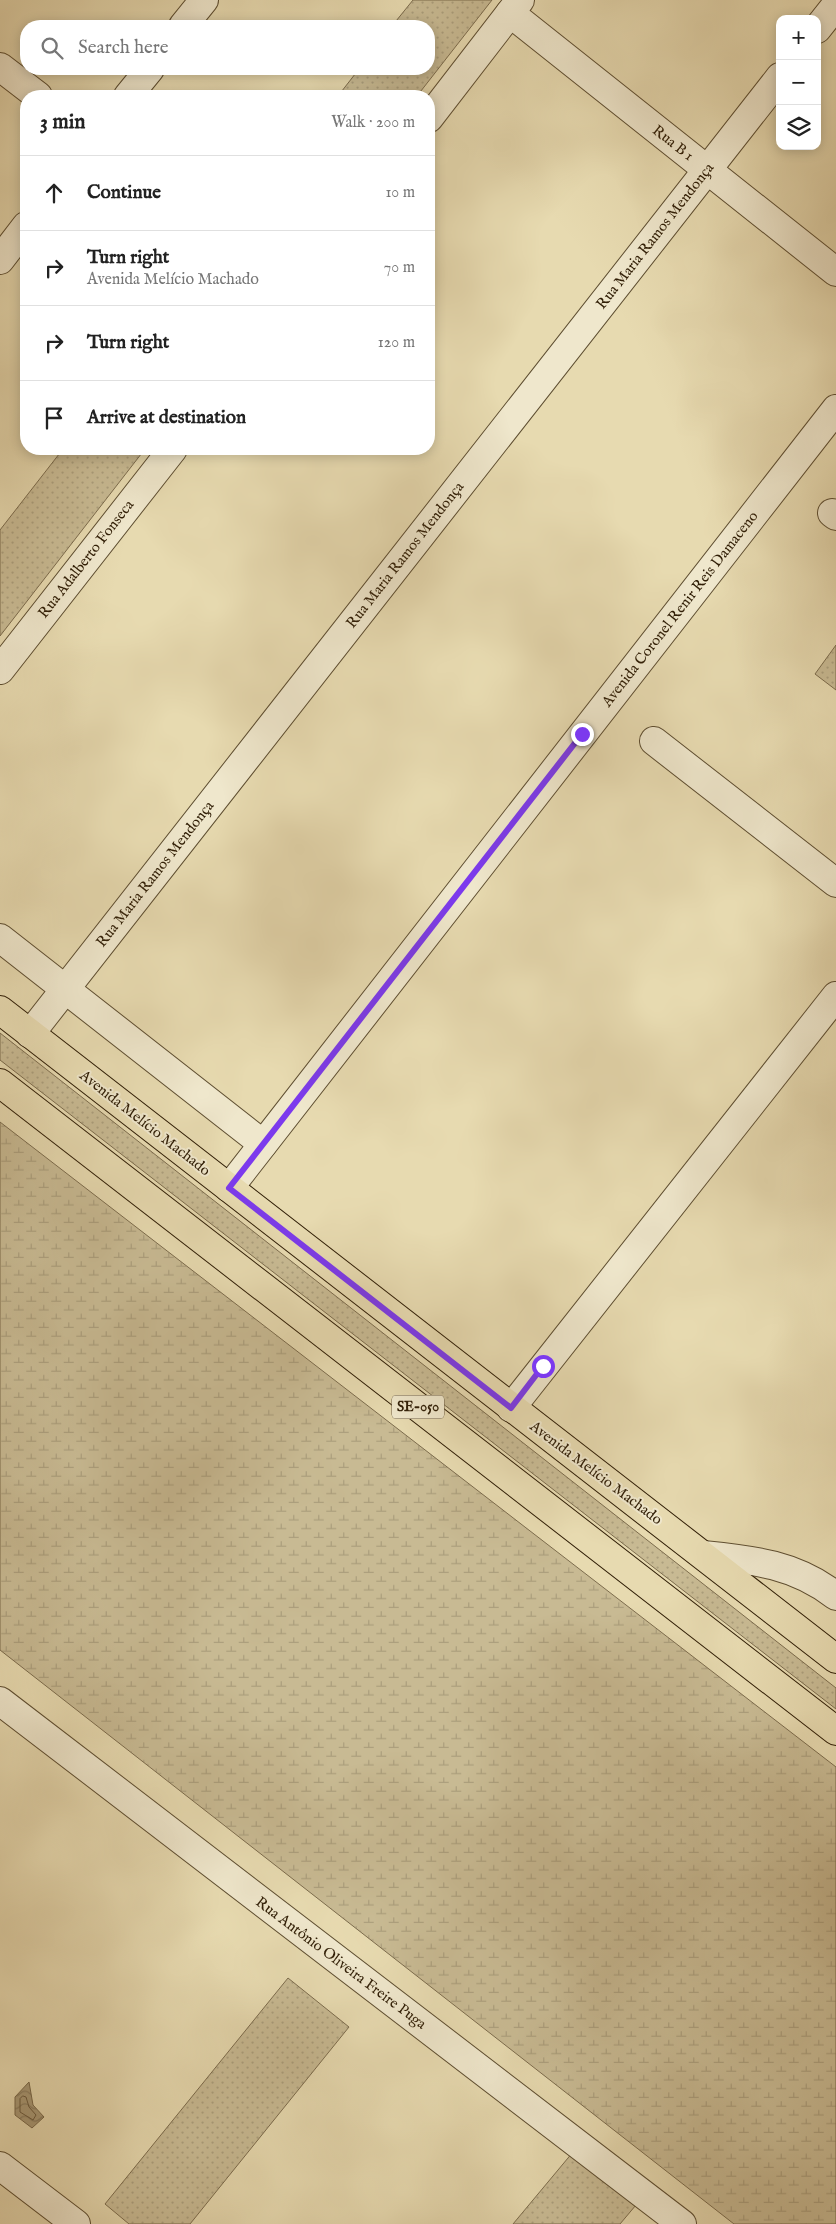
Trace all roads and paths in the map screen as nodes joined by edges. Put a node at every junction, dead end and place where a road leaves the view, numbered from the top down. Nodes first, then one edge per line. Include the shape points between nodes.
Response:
1 (204, 0) edge
2 (836, 5) edge
3 (515, 6) edge
4 (188, 20) edge
5 (821, 24) edge
6 (0, 67) edge
7 (145, 75) edge
8 (776, 82) edge
9 (30, 90) edge
10 (133, 90) edge
11 (435, 110) edge
12 (707, 170) junction
13 (20, 234) edge
14 (0, 260) edge
15 (836, 272) edge
16 (836, 409) edge
17 (168, 455) edge
18 (0, 670) edge
19 (654, 741) dead end
20 (836, 883) edge
21 (0, 938) edge
22 (65, 989) junction
23 (836, 996) edge
24 (0, 1010) edge
25 (30, 1034) junction
26 (0, 1083) edge
27 (263, 1144) junction
28 (229, 1188) junction
29 (511, 1408) junction
30 (704, 1555) junction
31 (836, 1596) edge
32 (836, 1659) edge
33 (0, 1701) edge
34 (836, 1731) edge
35 (0, 2166) edge
36 (76, 2224) edge
37 (682, 2224) edge

1 - 4 street
2 - 5 street
3 - 11 street
3 - 12 street, Rua B 1
6 - 9 street
7 - 10 street
8 - 12 street, Rua Maria Ramos Mendonça
12 - 15 street, Rua B 1
12 - 22 street, Rua Maria Ramos Mendonça
13 - 14 street
16 - 27 street, Avenida Coronel Renir Reis Damaceno
17 - 18 street, Rua Adalberto Fonseca
19 - 20 street
21 - 22 street
22 - 25 street, Rua Maria Ramos Mendonça
22 - 27 street
23 - 29 street
24 - 25 main road, Avenida Melício Machado
25 - 28 main road, Avenida Melício Machado
26 - 34 main road, SE-050
27 - 28 street, Avenida Coronel Renir Reis Damaceno
28 - 29 main road, Avenida Melício Machado
29 - 30 main road, Avenida Melício Machado
30 - 31 street via 757,1560 799,1573
30 - 32 main road, Avenida Melício Machado
33 - 37 street, Rua Antônio Oliveira Freire Puga
35 - 36 street

